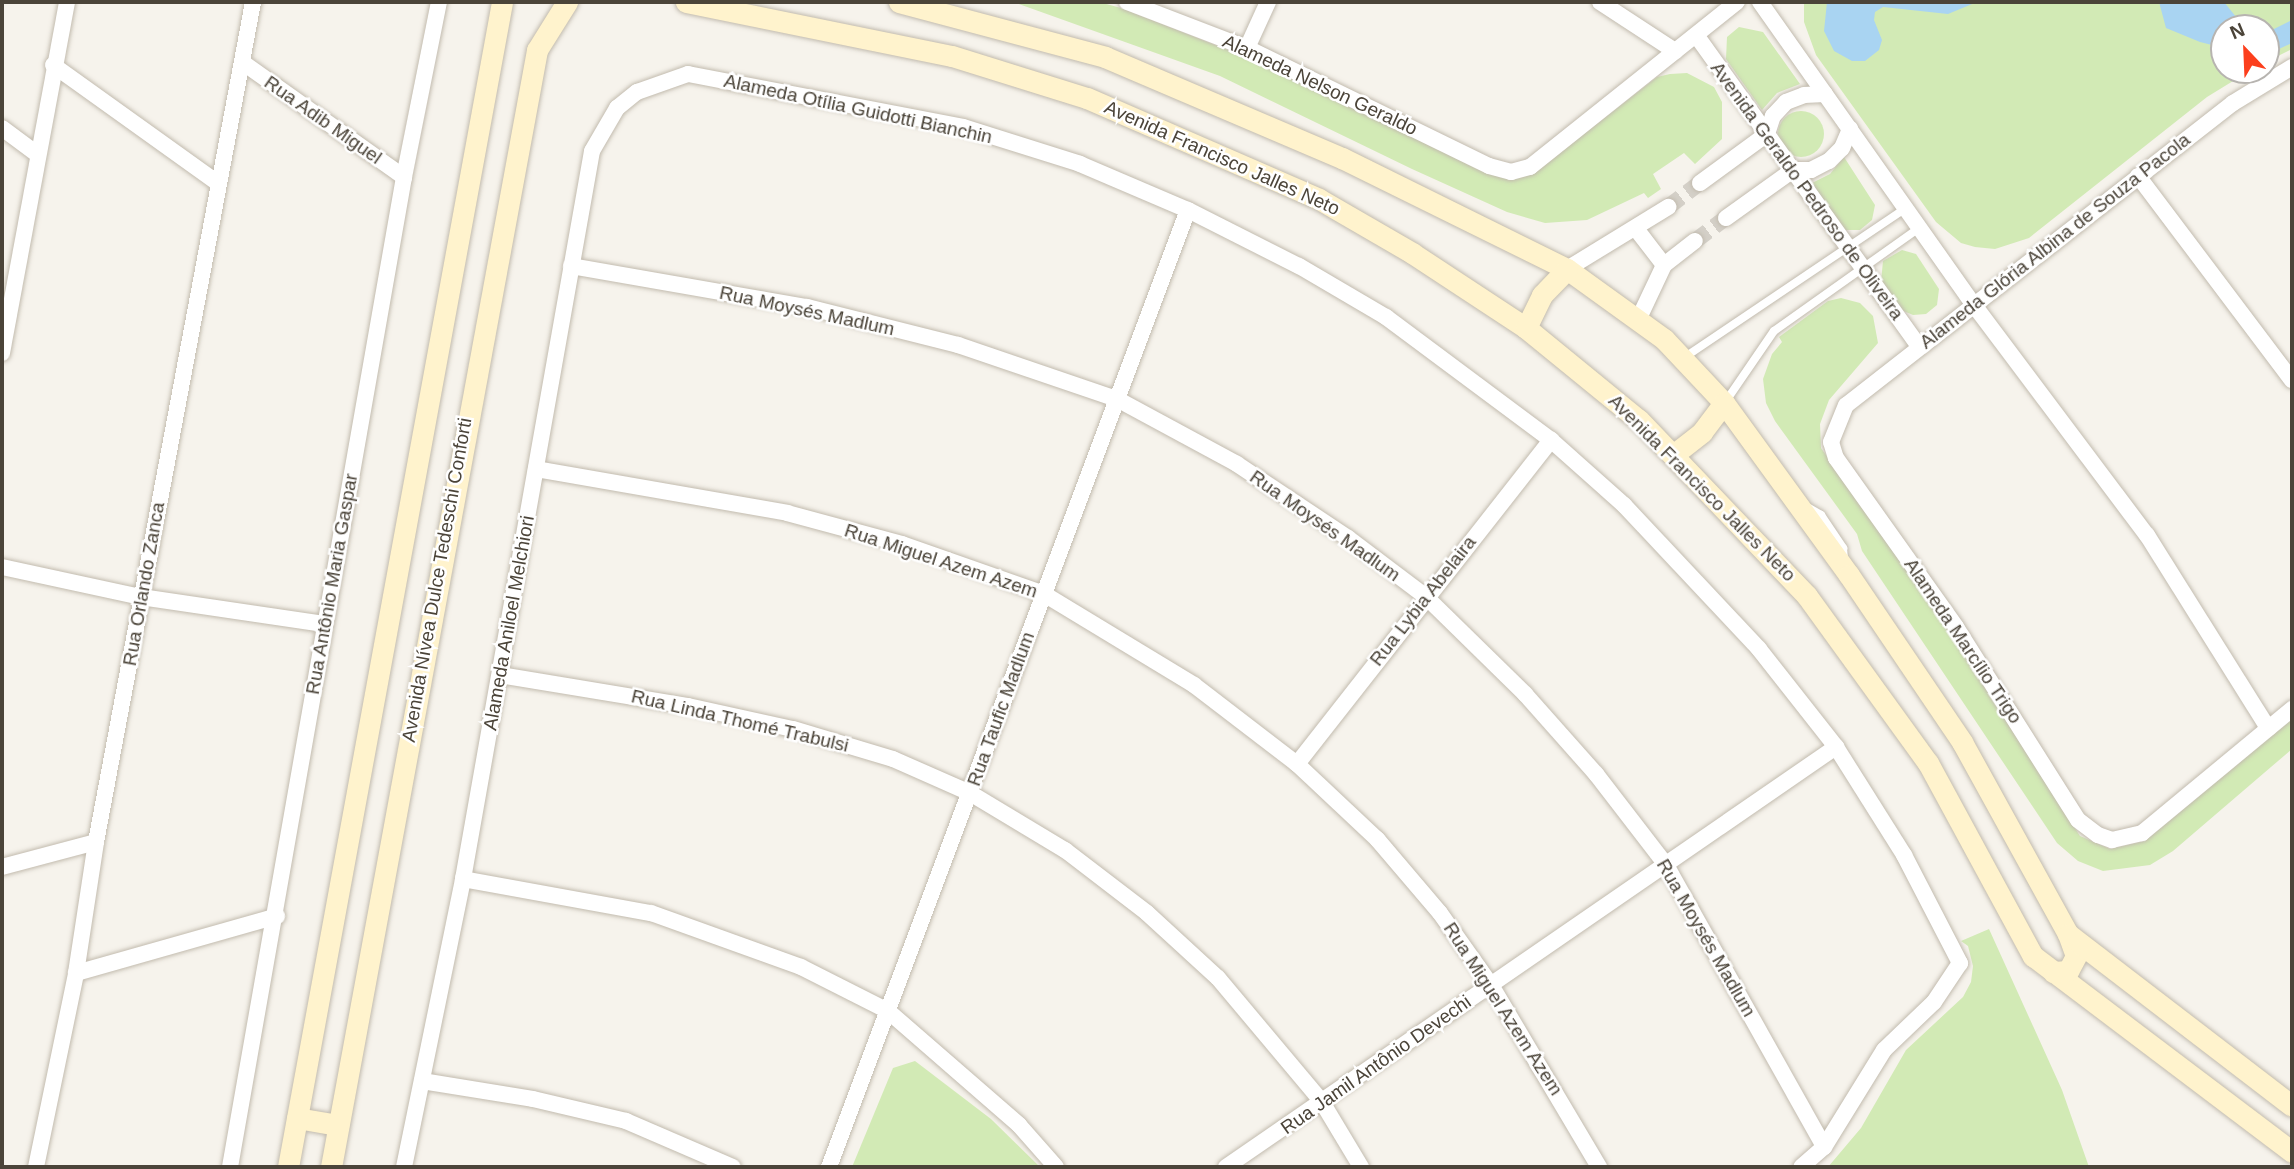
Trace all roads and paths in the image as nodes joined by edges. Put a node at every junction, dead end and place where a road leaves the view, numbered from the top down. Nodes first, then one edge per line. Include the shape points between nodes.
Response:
1 (67, 2) edge
2 (253, 2) edge
3 (439, 2) edge
4 (502, 2) edge
5 (567, 2) edge
6 (686, 2) edge
7 (899, 2) edge
8 (1127, 2) edge
9 (1268, 2) edge
10 (1600, 2) edge
11 (1737, 2) edge
12 (1760, 2) edge
13 (1696, 35) junction
14 (1247, 48) junction
15 (1675, 51) junction
16 (242, 62) junction
17 (54, 65) junction
18 (2292, 67) edge
19 (637, 92) joint
20 (1825, 94) junction
21 (2, 128) edge
22 (1850, 129) junction
23 (1767, 134) junction
24 (37, 154) junction
25 (1793, 170) junction
26 (404, 177) junction
27 (2138, 177) junction
28 (218, 183) junction
29 (1700, 183) tunnel mouth
30 (1668, 207) tunnel mouth
31 (1906, 208) junction
32 (1188, 210) junction
33 (1726, 218) tunnel mouth
34 (1920, 228) junction
35 (1637, 230) junction
36 (1695, 241) tunnel mouth
37 (1848, 247) junction
38 (1664, 265) junction
39 (571, 266) junction
40 (1863, 268) junction
41 (1567, 269) junction
42 (1974, 305) junction
43 (1639, 318) junction
44 (1526, 328) junction
45 (1919, 346) junction
46 (2, 353) edge
47 (1685, 357) junction
48 (2292, 380) edge
49 (1117, 399) junction
50 (1724, 403) junction
51 (1833, 430) joint
52 (1551, 440) junction
53 (1674, 455) junction
54 (536, 469) junction
55 (2, 567) edge
56 (1044, 594) junction
57 (1425, 596) junction
58 (141, 597) junction
59 (324, 624) junction
60 (500, 675) junction
61 (2292, 709) edge
62 (2268, 728) junction
63 (1836, 747) junction
64 (1297, 764) junction
65 (970, 793) junction
66 (96, 842) junction
67 (1666, 864) junction
68 (2, 867) edge
69 (463, 879) junction
70 (277, 916) junction
71 (2068, 934) junction
72 (2053, 972) junction
73 (76, 973) junction
74 (1491, 985) junction
75 (888, 1011) junction
76 (422, 1081) junction
77 (1322, 1102) junction
78 (2292, 1106) edge
79 (297, 1118) junction
80 (338, 1125) junction
81 (1824, 1147) junction
82 (2292, 1152) edge
83 (36, 1167) edge
84 (230, 1167) edge
85 (288, 1167) edge
86 (331, 1167) edge
87 (404, 1167) edge
88 (733, 1167) edge
89 (828, 1167) edge
90 (1056, 1167) edge
91 (1226, 1167) edge
92 (1361, 1167) edge
93 (1599, 1167) edge
94 (1801, 1167) edge

1 - 17 street
2 - 16 street, Rua Orlando Zanca
3 - 26 street, Rua Antônio Maria Gaspar
4 - 79 street
5 - 80 street, Avenida Nívea Dulce Tedeschi Conforti via 537,50
6 - 44 street, Avenida Francisco Jalles Neto via 952,56 1087,98 1318,198
7 - 41 street via 1105,57 1342,158
8 - 14 street, Alameda Nelson Geraldo
9 - 14 street
10 - 15 street
11 - 13 street
12 - 20 street
13 - 15 street
13 - 23 street, Avenida Geraldo Pedroso de Oliveira
14 - 15 street, Alameda Nelson Geraldo via 1489,166 1511,172 1530,167
16 - 26 street, Rua Adib Miguel
16 - 28 street, Rua Orlando Zanca
17 - 24 street
17 - 28 street
18 - 27 street, Alameda Glória Albina de Souza Pacola via 2233,103
19 - 32 street, Alameda Otília Guidotti Bianchin via 688,74 963,127 1080,164
19 - 39 street, Alameda Aniloel Melchiori via 617,108 592,151
20 - 22 street
20 - 23 street via 1786,102 1773,117
21 - 24 street
22 - 25 street via 1829,162 1811,170
22 - 31 street
23 - 25 street, Avenida Geraldo Pedroso de Oliveira
23 - 29 street
24 - 46 street
25 - 33 street
25 - 37 street, Avenida Geraldo Pedroso de Oliveira
26 - 59 street, Rua Antônio Maria Gaspar
27 - 42 street, Alameda Glória Albina de Souza Pacola
27 - 48 street
28 - 58 street, Rua Orlando Zanca
30 - 35 street
31 - 34 street
31 - 37 lane
32 - 49 street, Rua Taufic Madlum
32 - 52 street, Alameda Otília Guidotti Bianchin via 1299,266 1386,317
34 - 40 lane
34 - 42 street
35 - 38 street
35 - 41 street
36 - 38 street
37 - 40 street, Avenida Geraldo Pedroso de Oliveira
37 - 47 lane
38 - 43 street
39 - 49 street, Rua Moysés Madlum via 807,307 958,345
39 - 54 street, Alameda Aniloel Melchiori
40 - 45 street, Avenida Geraldo Pedroso de Oliveira
40 - 50 lane via 1774,331
41 - 43 street
41 - 44 street via 1542,295
42 - 45 street, Alameda Glória Albina de Souza Pacola
42 - 62 street via 2147,535
43 - 47 street
44 - 53 street, Avenida Francisco Jalles Neto via 1603,388
45 - 51 street, Alameda Glória Albina de Souza Pacola via 1846,405
47 - 50 street
49 - 56 street, Rua Taufic Madlum
49 - 57 street, Rua Moysés Madlum via 1237,464
50 - 53 street via 1702,432
50 - 71 street via 1962,742
51 - 62 street, Alameda Marcílio Trigo via 1836,457 1956,627 2078,820 2112,840 2141,833
52 - 57 street, Rua Lybia Abelaira
52 - 63 street, Alameda Otília Guidotti Bianchin via 1689,571 1759,649
53 - 72 street, Avenida Francisco Jalles Neto via 1807,596 1892,708 1979,850 2033,956
54 - 56 street, Rua Miguel Azem Azem via 787,513 902,544
54 - 60 street, Alameda Aniloel Melchiori
55 - 58 street
56 - 64 street, Rua Miguel Azem Azem via 1194,685
56 - 65 street, Rua Taufic Madlum
57 - 64 street, Rua Lybia Abelaira
57 - 67 street, Rua Moysés Madlum via 1525,694 1596,774
58 - 59 street
58 - 66 street, Rua Orlando Zanca
59 - 70 street, Rua Antônio Maria Gaspar
60 - 65 street, Rua Linda Thomé Trabulsi via 688,706 793,729 893,758
60 - 69 street, Alameda Aniloel Melchiori
61 - 62 street
63 - 67 street, Rua Jamil Antônio Devechi
63 - 81 street, Alameda Otília Guidotti Bianchin via 1904,855 1960,963 1934,1002 1884,1050
64 - 74 street, Rua Miguel Azem Azem via 1377,839 1440,913
65 - 75 street, Rua Taufic Madlum
65 - 77 street, Rua Linda Thomé Trabulsi via 1065,850 1147,914 1219,978
66 - 68 street
66 - 73 street, Rua Orlando Zanca
67 - 74 street, Rua Jamil Antônio Devechi
67 - 81 street, Rua Moysés Madlum
69 - 75 street via 651,913 801,967
69 - 76 street, Alameda Aniloel Melchiori
70 - 73 street
70 - 84 street, Rua Antônio Maria Gaspar
71 - 72 street via 2076,956 2068,971
71 - 78 street
72 - 82 street, Avenida Francisco Jalles Neto
73 - 83 street, Rua Orlando Zanca
74 - 77 street, Rua Jamil Antônio Devechi
74 - 93 street, Rua Miguel Azem Azem
75 - 89 street, Rua Taufic Madlum
75 - 90 street via 1018,1125
76 - 87 street, Alameda Aniloel Melchiori
76 - 88 street via 533,1099 626,1121
77 - 91 street, Rua Jamil Antônio Devechi
77 - 92 street, Rua Linda Thomé Trabulsi
79 - 80 street
79 - 85 street
80 - 86 street, Avenida Nívea Dulce Tedeschi Conforti
81 - 94 street

